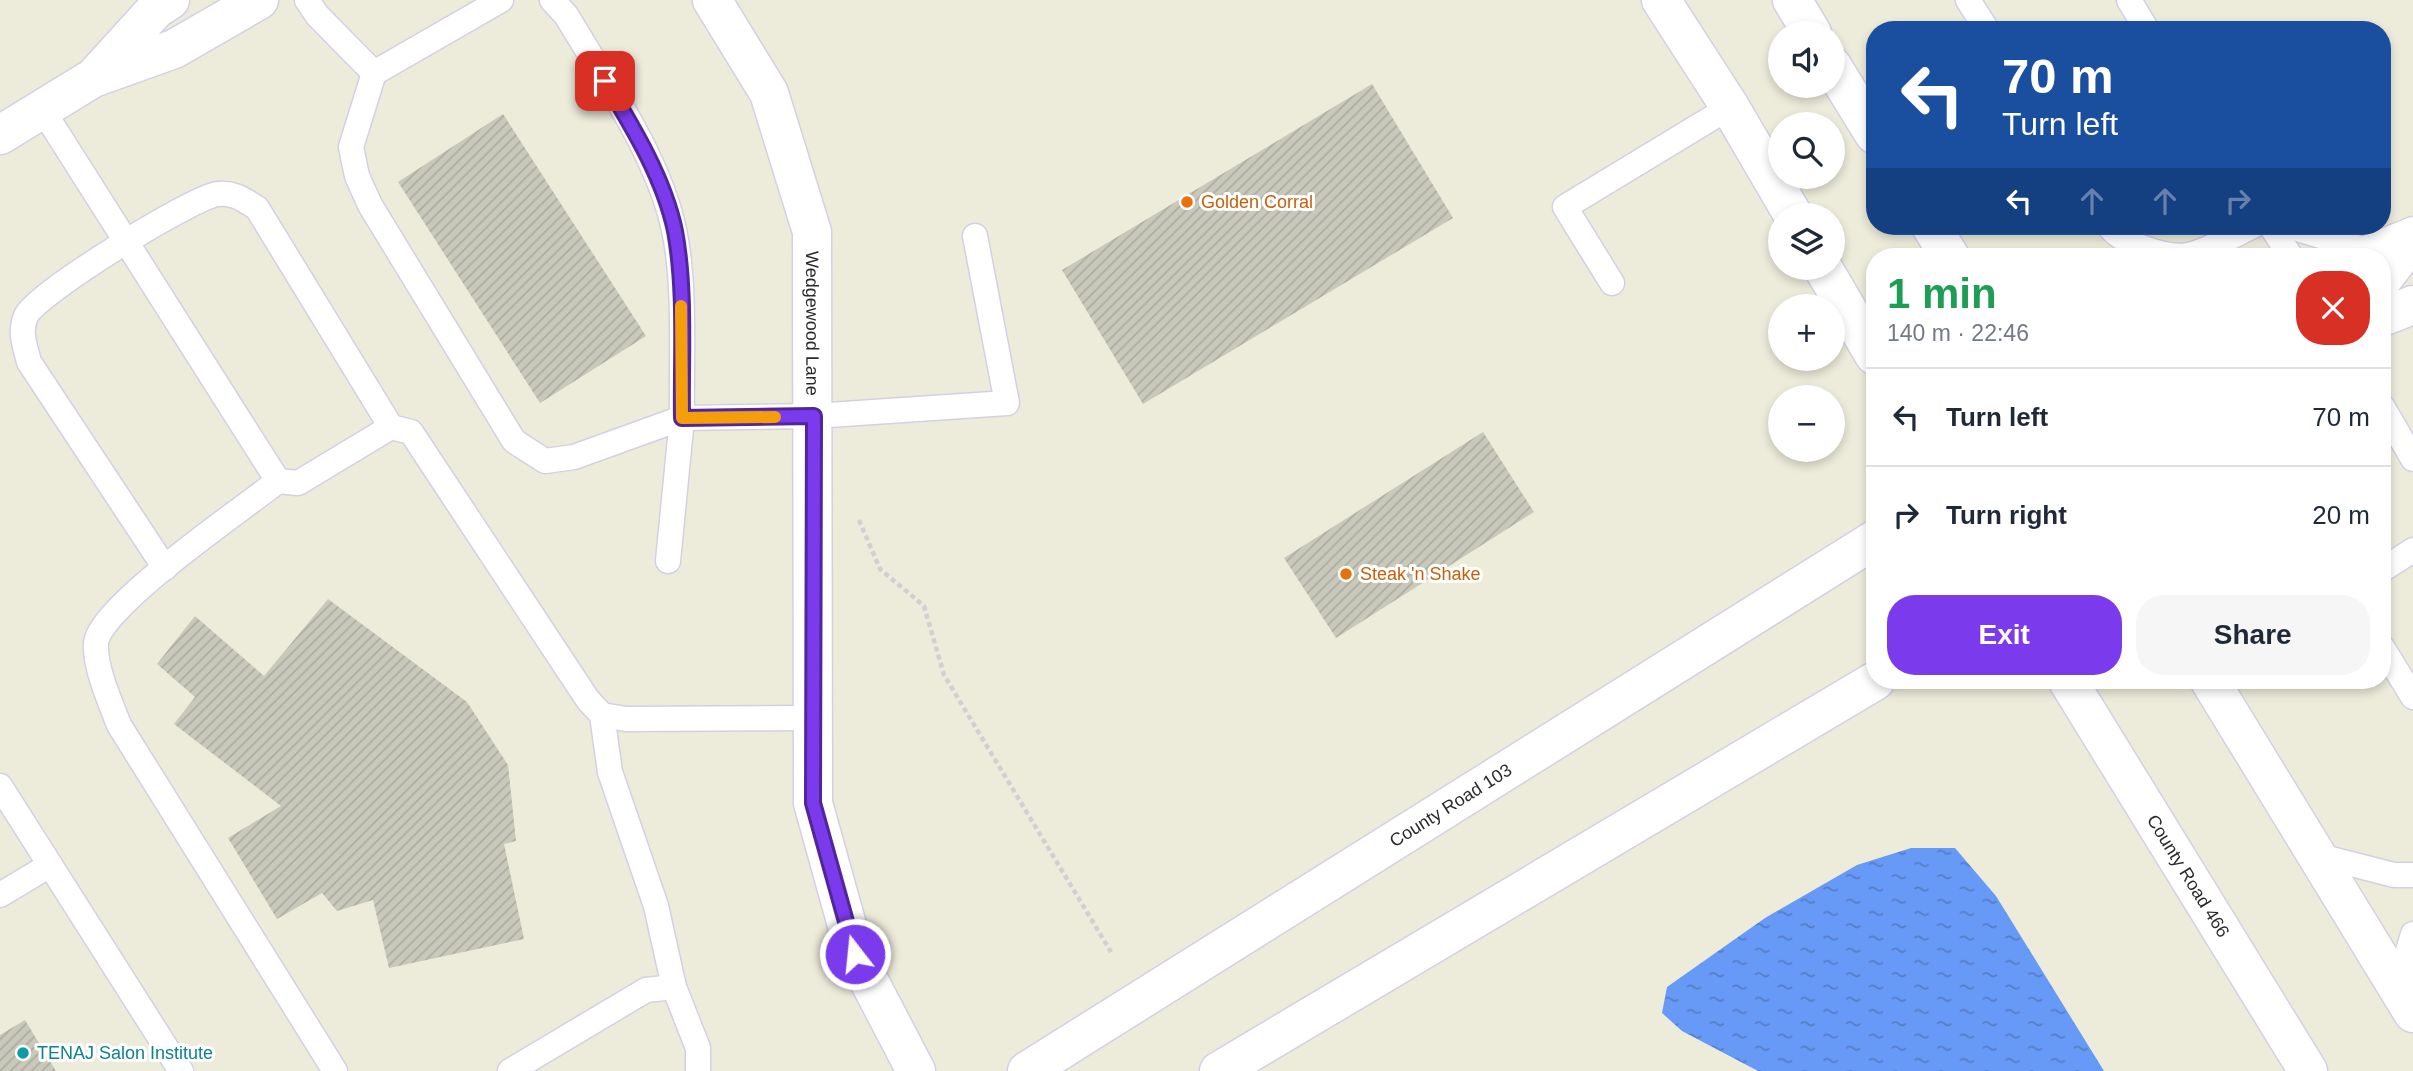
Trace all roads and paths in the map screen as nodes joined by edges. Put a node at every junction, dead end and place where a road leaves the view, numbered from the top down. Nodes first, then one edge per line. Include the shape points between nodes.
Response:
1 (170, 0) edge
2 (259, 0) edge
3 (307, 0) edge
4 (501, 0) edge
5 (552, 0) edge
6 (712, 0) edge
7 (1661, 0) edge
8 (1792, 0) edge
9 (1968, 0) edge
10 (2129, 0) edge
11 (1805, 21) edge
12 (1981, 21) edge
13 (2142, 21) edge
14 (373, 73) junction
15 (93, 78) junction
16 (1845, 87) edge
17 (1730, 107) junction
18 (42, 109) junction
19 (1866, 121) edge
20 (0, 135) edge
21 (1786, 203) edge
22 (2413, 229) edge
23 (2115, 235) edge
24 (2233, 235) edge
25 (2317, 235) edge
26 (975, 236) dead end
27 (2413, 240) edge
28 (127, 243) junction
29 (2145, 248) edge
30 (2205, 248) edge
31 (2360, 248) edge
32 (2366, 248) edge
33 (2391, 268) edge
34 (1831, 280) edge
35 (1612, 283) dead end
36 (2413, 305) edge
37 (2391, 314) edge
38 (1866, 341) edge
39 (814, 416) junction
40 (682, 418) junction
41 (2391, 421) edge
42 (391, 427) junction
43 (2413, 459) edge
44 (278, 481) junction
45 (858, 518) dead end
46 (1866, 545) edge
47 (2413, 550) edge
48 (667, 561) dead end
49 (2391, 564) edge
50 (165, 568) junction
51 (2391, 662) edge
52 (1866, 686) edge
53 (2073, 689) edge
54 (2215, 689) edge
55 (2413, 697) edge
56 (602, 715) junction
57 (812, 719) junction
58 (0, 786) edge
59 (2316, 855) junction
60 (50, 864) junction
61 (2413, 874) edge
62 (0, 895) edge
63 (2413, 934) edge
64 (1111, 952) dead end
65 (674, 987) junction
66 (2405, 1001) edge
67 (181, 1071) edge
68 (335, 1071) edge
69 (510, 1071) edge
70 (698, 1071) edge
71 (916, 1071) edge
72 (1027, 1071) edge
73 (1219, 1071) edge
74 (2308, 1071) edge

1 - 15 street via 156,9
2 - 15 street via 174,49
3 - 14 lane
4 - 14 lane
5 - 40 lane via 566,15 644,147 674,230
6 - 39 street, Wedgewood Lane via 769,93 812,232
7 - 17 street
8 - 11 street
9 - 12 lane
10 - 13 lane
14 - 40 lane via 351,147 357,176 370,205 514,441 545,461 574,457
15 - 18 street
16 - 19 street
17 - 21 street
17 - 35 lane via 1564,207
18 - 20 street
18 - 28 lane
22 - 32 lane
23 - 29 lane
24 - 30 lane
25 - 31 lane
26 - 39 lane via 1007,403
27 - 33 street
28 - 42 lane via 197,200 218,194 237,195 257,208
28 - 44 lane
28 - 50 lane via 40,298 26,314 22,336 29,362
34 - 38 street
36 - 37 street
39 - 40 lane
39 - 57 street, Wedgewood Lane
40 - 48 lane
41 - 43 lane
42 - 44 lane via 298,483
42 - 56 lane via 411,432
44 - 50 lane
45 - 64 path via 880,569 924,606 944,675
46 - 72 street, County Road 103
47 - 49 lane
50 - 68 lane via 108,618 96,642 104,686 119,725
51 - 55 lane
52 - 73 street
53 - 74 street, County Road 466
54 - 59 street
56 - 57 lane via 626,719
56 - 65 lane via 610,772 656,906
57 - 71 street, Wedgewood Lane via 813,803 855,954
58 - 60 lane
59 - 61 lane via 2394,875
59 - 66 street
60 - 62 lane
60 - 67 lane
63 - 66 lane
65 - 69 lane via 646,990
65 - 70 lane via 698,1048

